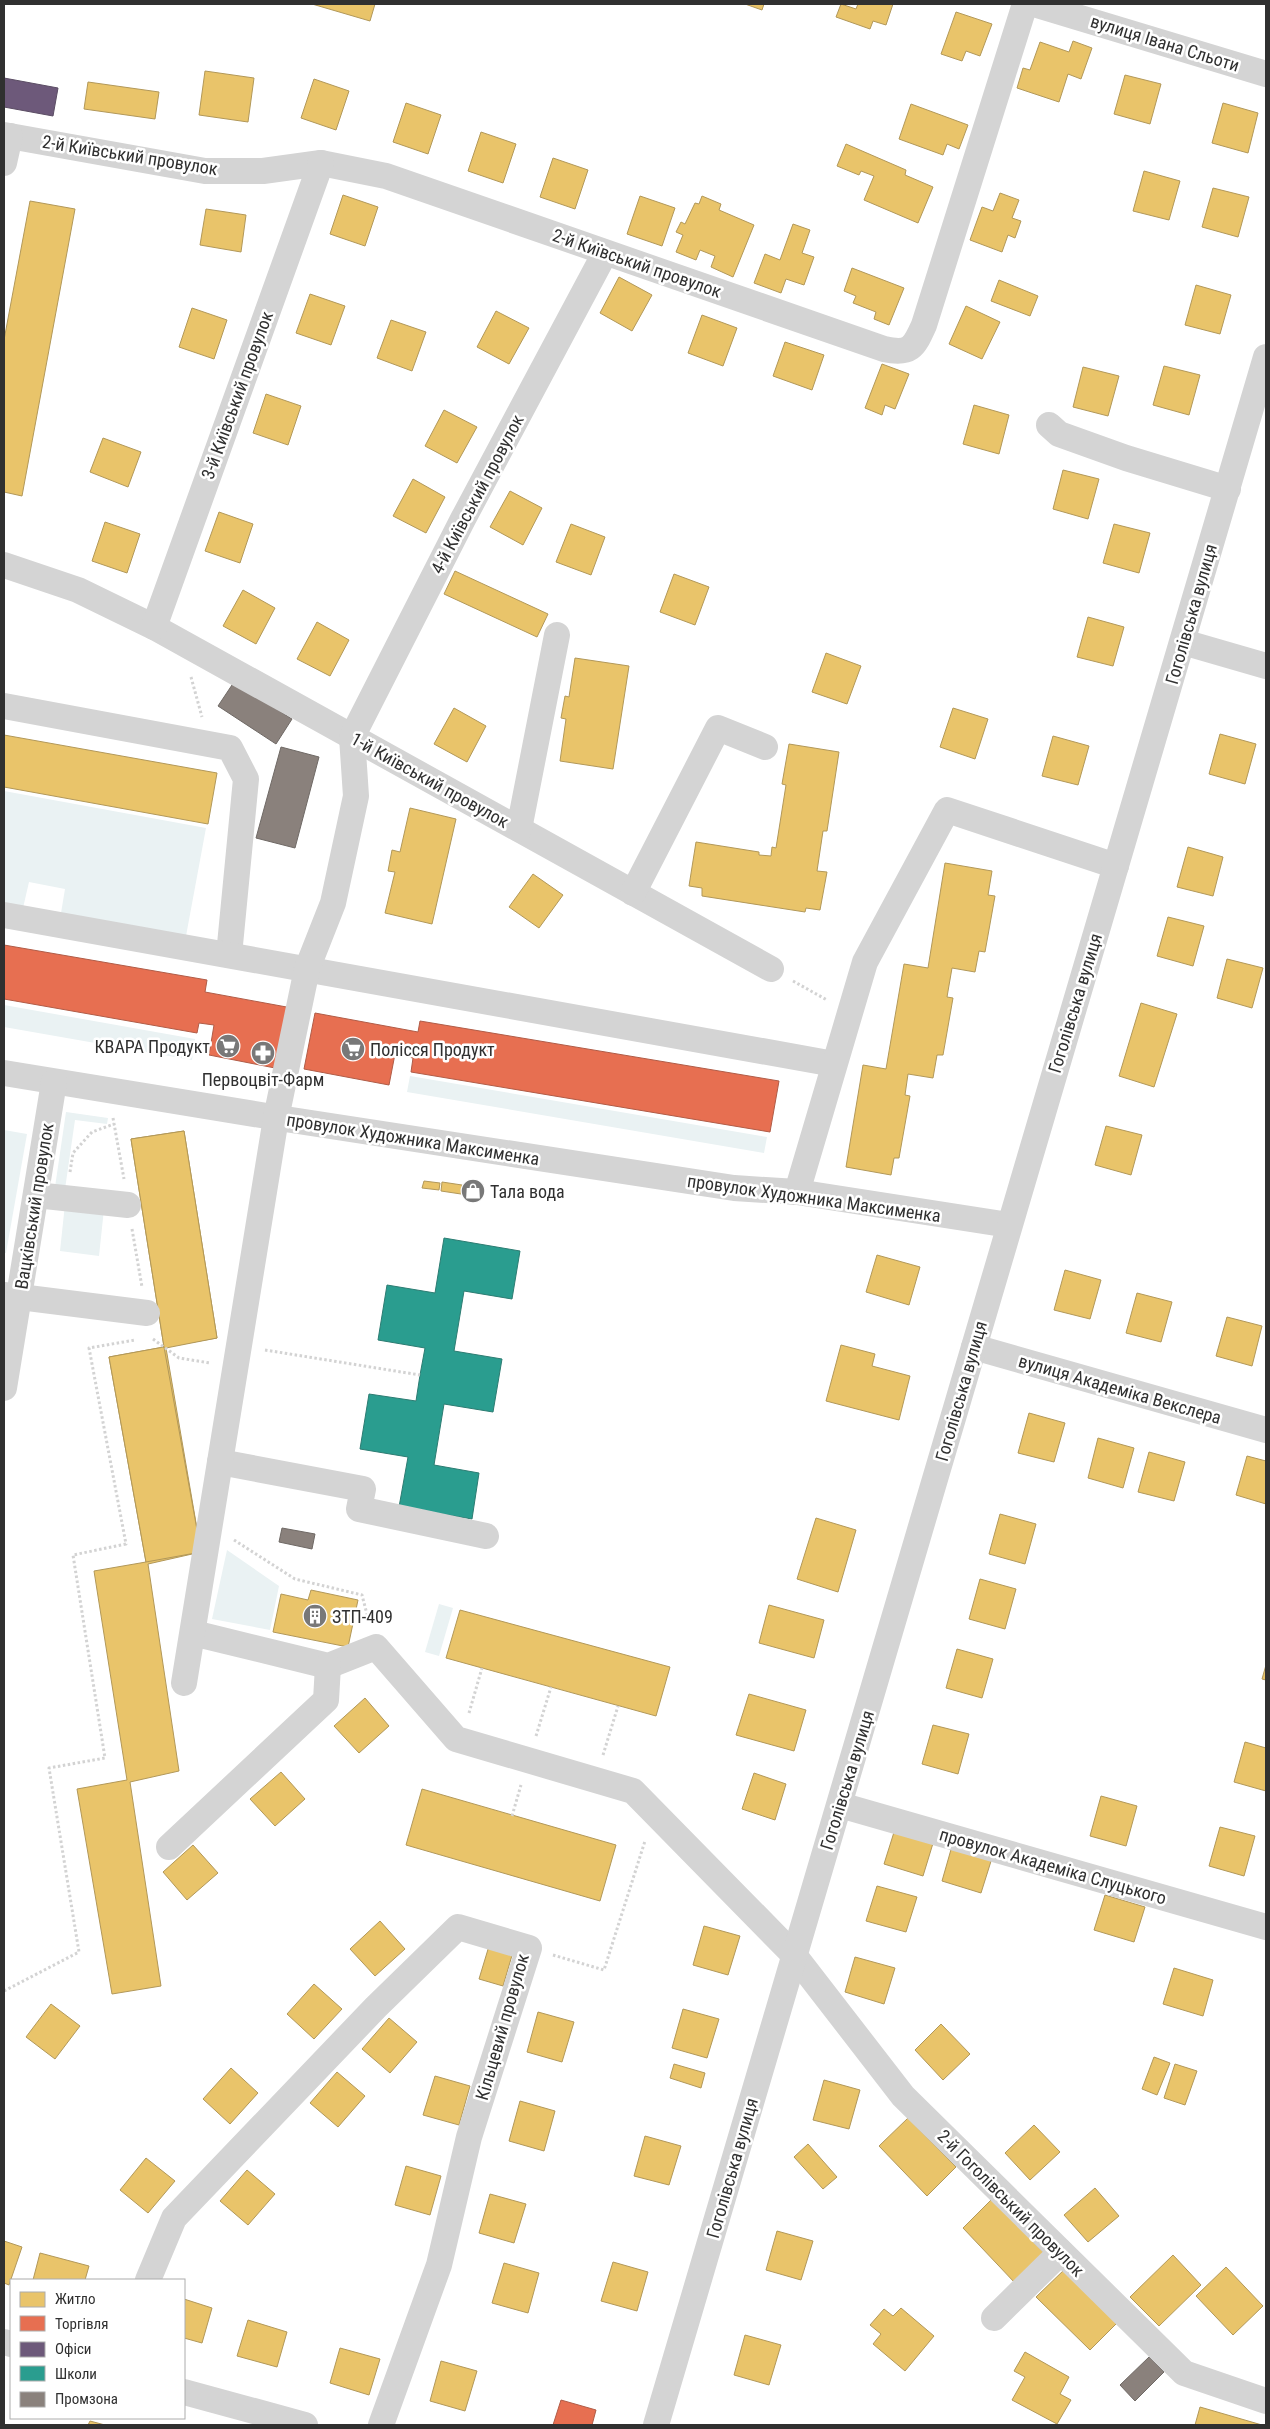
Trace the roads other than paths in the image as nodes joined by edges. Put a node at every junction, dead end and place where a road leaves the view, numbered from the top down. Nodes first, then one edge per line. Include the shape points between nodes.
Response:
1 (1024, 4) edge
2 (1034, 4) edge
3 (1266, 74) edge
4 (7, 136) edge
5 (321, 163) junction
6 (4, 164) edge
7 (605, 253) junction
8 (1266, 357) edge
9 (1049, 425) dead end
10 (1228, 489) junction
11 (4, 564) edge
12 (154, 627) junction
13 (557, 635) dead end
14 (1183, 642) junction
15 (1266, 666) edge
16 (4, 706) edge
17 (352, 737) junction
18 (765, 747) dead end
19 (519, 829) junction
20 (1116, 866) junction
21 (633, 893) junction
22 (4, 915) edge
23 (229, 955) junction
24 (307, 969) junction
25 (771, 969) road end
26 (834, 1064) junction
27 (4, 1073) edge
28 (54, 1082) junction
29 (276, 1118) junction
30 (797, 1192) junction
31 (36, 1194) junction
32 (128, 1205) road end
33 (1009, 1225) junction
34 (12, 1297) edge
35 (149, 1325) road end
36 (974, 1347) junction
37 (4, 1388) edge
38 (1266, 1430) edge
39 (220, 1462) junction
40 (486, 1536) dead end
41 (193, 1634) junction
42 (328, 1666) junction
43 (184, 1683) dead end
44 (840, 1805) junction
45 (169, 1847) dead end
46 (1266, 1927) edge
47 (794, 1955) junction
48 (1061, 2252) junction
49 (148, 2279) edge
50 (994, 2318) dead end
51 (185, 2392) edge
52 (1266, 2401) edge
53 (276, 2422) edge
54 (304, 2425) edge
55 (381, 2425) edge
56 (656, 2425) edge

1 - 7 street, 2-й Київський провулок via 916,344 904,350 884,349
2 - 3 street, вулиця Івана Сльоти
4 - 5 street, 2-й Київський провулок via 205,171 263,171
4 - 6 street
5 - 7 street, 2-й Київський провулок via 386,176
5 - 12 street, 3-й Київський провулок
7 - 17 street, 4-й Київський провулок via 463,519
8 - 10 street, Гоголівська вулиця
9 - 10 street via 1058,434
10 - 14 street, Гоголівська вулиця
11 - 12 street, 1-й Київський провулок via 78,590
12 - 17 street, 1-й Київський провулок
13 - 19 street
14 - 15 street
14 - 20 street, Гоголівська вулиця
16 - 23 street via 230,748 246,779
17 - 19 street, 1-й Київський провулок
17 - 24 street, провулок Художника Максименка via 356,796 333,903
18 - 21 street via 718,728
19 - 21 street, 1-й Київський провулок
20 - 26 street via 947,810 865,962
20 - 33 street, Гоголівська вулиця
21 - 25 street, 1-й Київський провулок
22 - 23 street
23 - 24 street
24 - 26 street
24 - 29 street, провулок Художника Максименка
26 - 30 street
27 - 28 street
28 - 29 street
28 - 31 street, Вацківський провулок
29 - 30 street, провулок Художника Максименка via 734,1188
29 - 39 street
30 - 33 street, провулок Художника Максименка
31 - 32 street
31 - 34 street, Вацківський провулок
33 - 36 street, Гоголівська вулиця
34 - 35 street
34 - 37 street, Вацківський провулок
36 - 38 street, вулиця Академіка Векслера
36 - 44 street, Гоголівська вулиця
39 - 40 street via 363,1489 359,1509
39 - 41 street
41 - 42 street
41 - 43 street
42 - 45 street via 326,1700
42 - 47 street, 2-й Гоголівський провулок via 376,1647 456,1739 633,1791
44 - 46 street, провулок Академіка Слуцького
44 - 47 street, Гоголівська вулиця
47 - 48 street, 2-й Гоголівський провулок via 903,2096
47 - 56 street, Гоголівська вулиця
48 - 50 street
48 - 52 street, 2-й Гоголівський провулок via 1184,2373
49 - 55 street, Кільцевий провулок via 174,2218 376,2006 458,1927 529,1948 469,2137 439,2265
51 - 53 street
53 - 54 street

